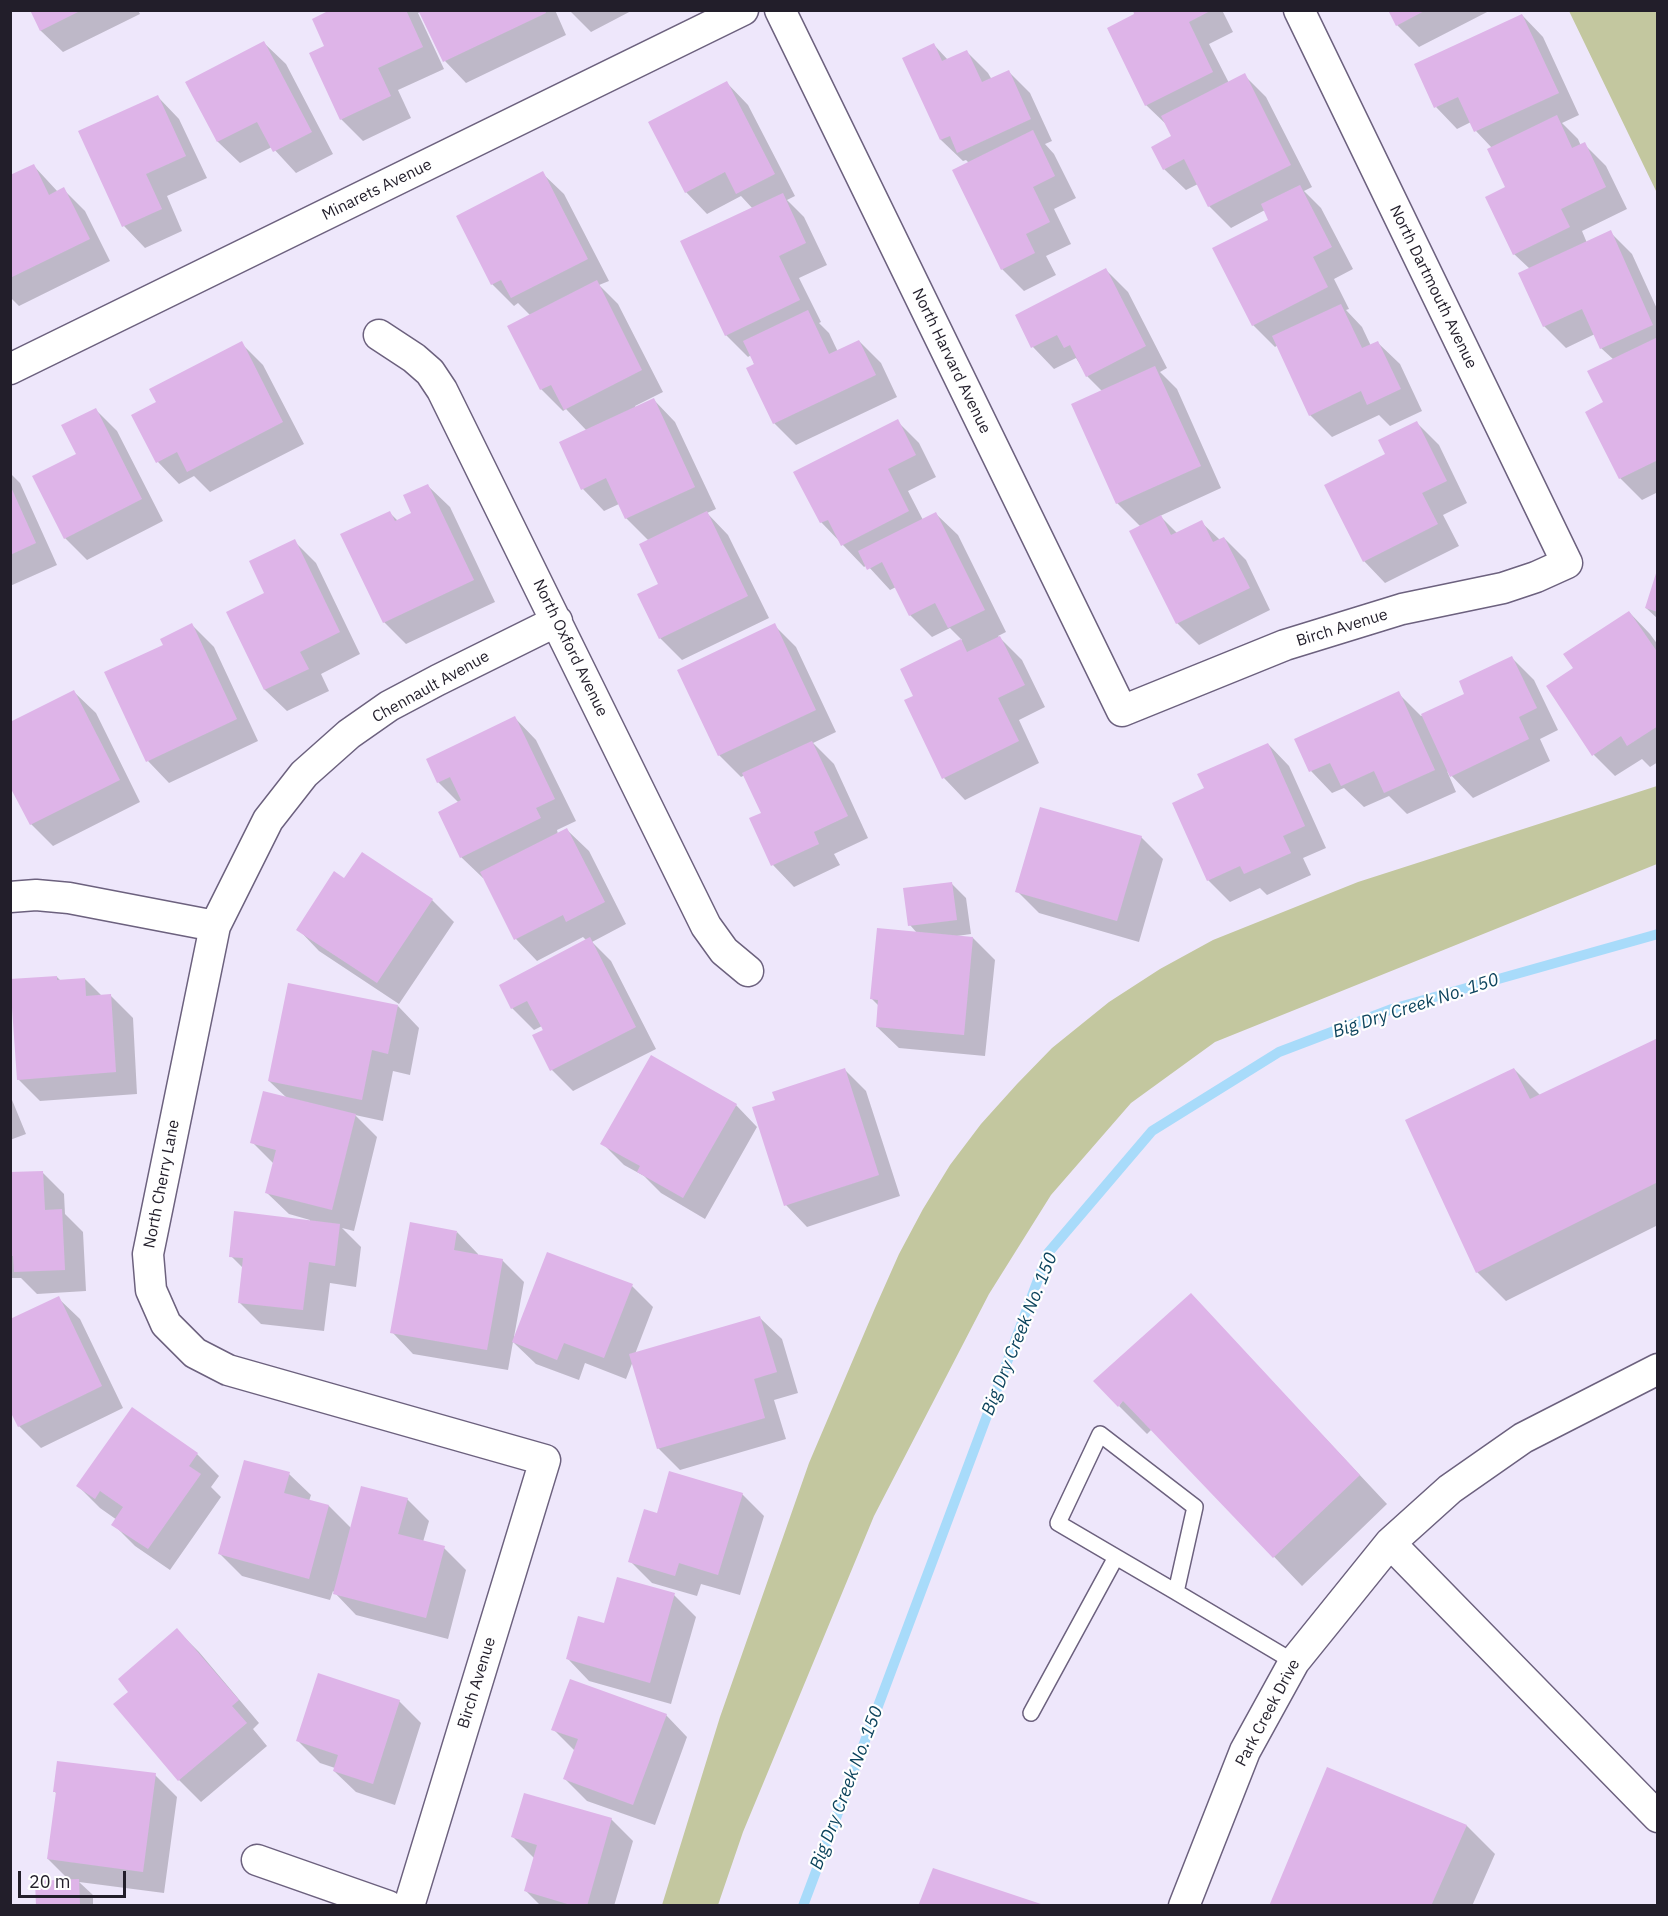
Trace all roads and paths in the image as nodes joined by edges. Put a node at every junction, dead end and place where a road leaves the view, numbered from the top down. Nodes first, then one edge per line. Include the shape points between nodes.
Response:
1 (743, 10) edge
2 (780, 10) edge
3 (1299, 10) edge
4 (379, 335) dead end
5 (10, 369) edge
6 (1567, 564) joint
7 (557, 621) junction
8 (1122, 711) joint
9 (10, 897) edge
10 (214, 926) junction
11 (748, 971) dead end
12 (1658, 1370) edge
13 (545, 1460) joint
14 (1390, 1543) junction
15 (1116, 1557) junction
16 (1176, 1592) junction
17 (1294, 1662) junction
18 (1031, 1713) dead end
19 (1658, 1817) edge
20 (258, 1860) dead end
21 (388, 1905) edge
22 (409, 1905) edge
23 (1184, 1905) edge

1 - 5 street, Minarets Avenue
2 - 8 street, North Harvard Avenue
3 - 6 street, North Dartmouth Avenue
4 - 7 street, North Oxford Avenue via 414,358 442,390
6 - 8 street, Birch Avenue via 1503,588 1402,609 1296,642
7 - 10 street, Chennault Avenue via 389,706 319,760 268,820
7 - 11 street, North Oxford Avenue via 706,926 724,951
9 - 10 street via 69,898
10 - 13 street, North Cherry Lane via 148,1254 151,1290 166,1324 195,1353 228,1370
12 - 14 street, Park Creek Drive via 1523,1438 1450,1488
13 - 22 street, Birch Avenue
14 - 17 street, Park Creek Drive
14 - 19 street
15 - 16 lane
15 - 16 lane via 1058,1523 1100,1434 1195,1507
15 - 18 lane
16 - 17 lane
17 - 23 street, Park Creek Drive via 1245,1750
20 - 21 street

